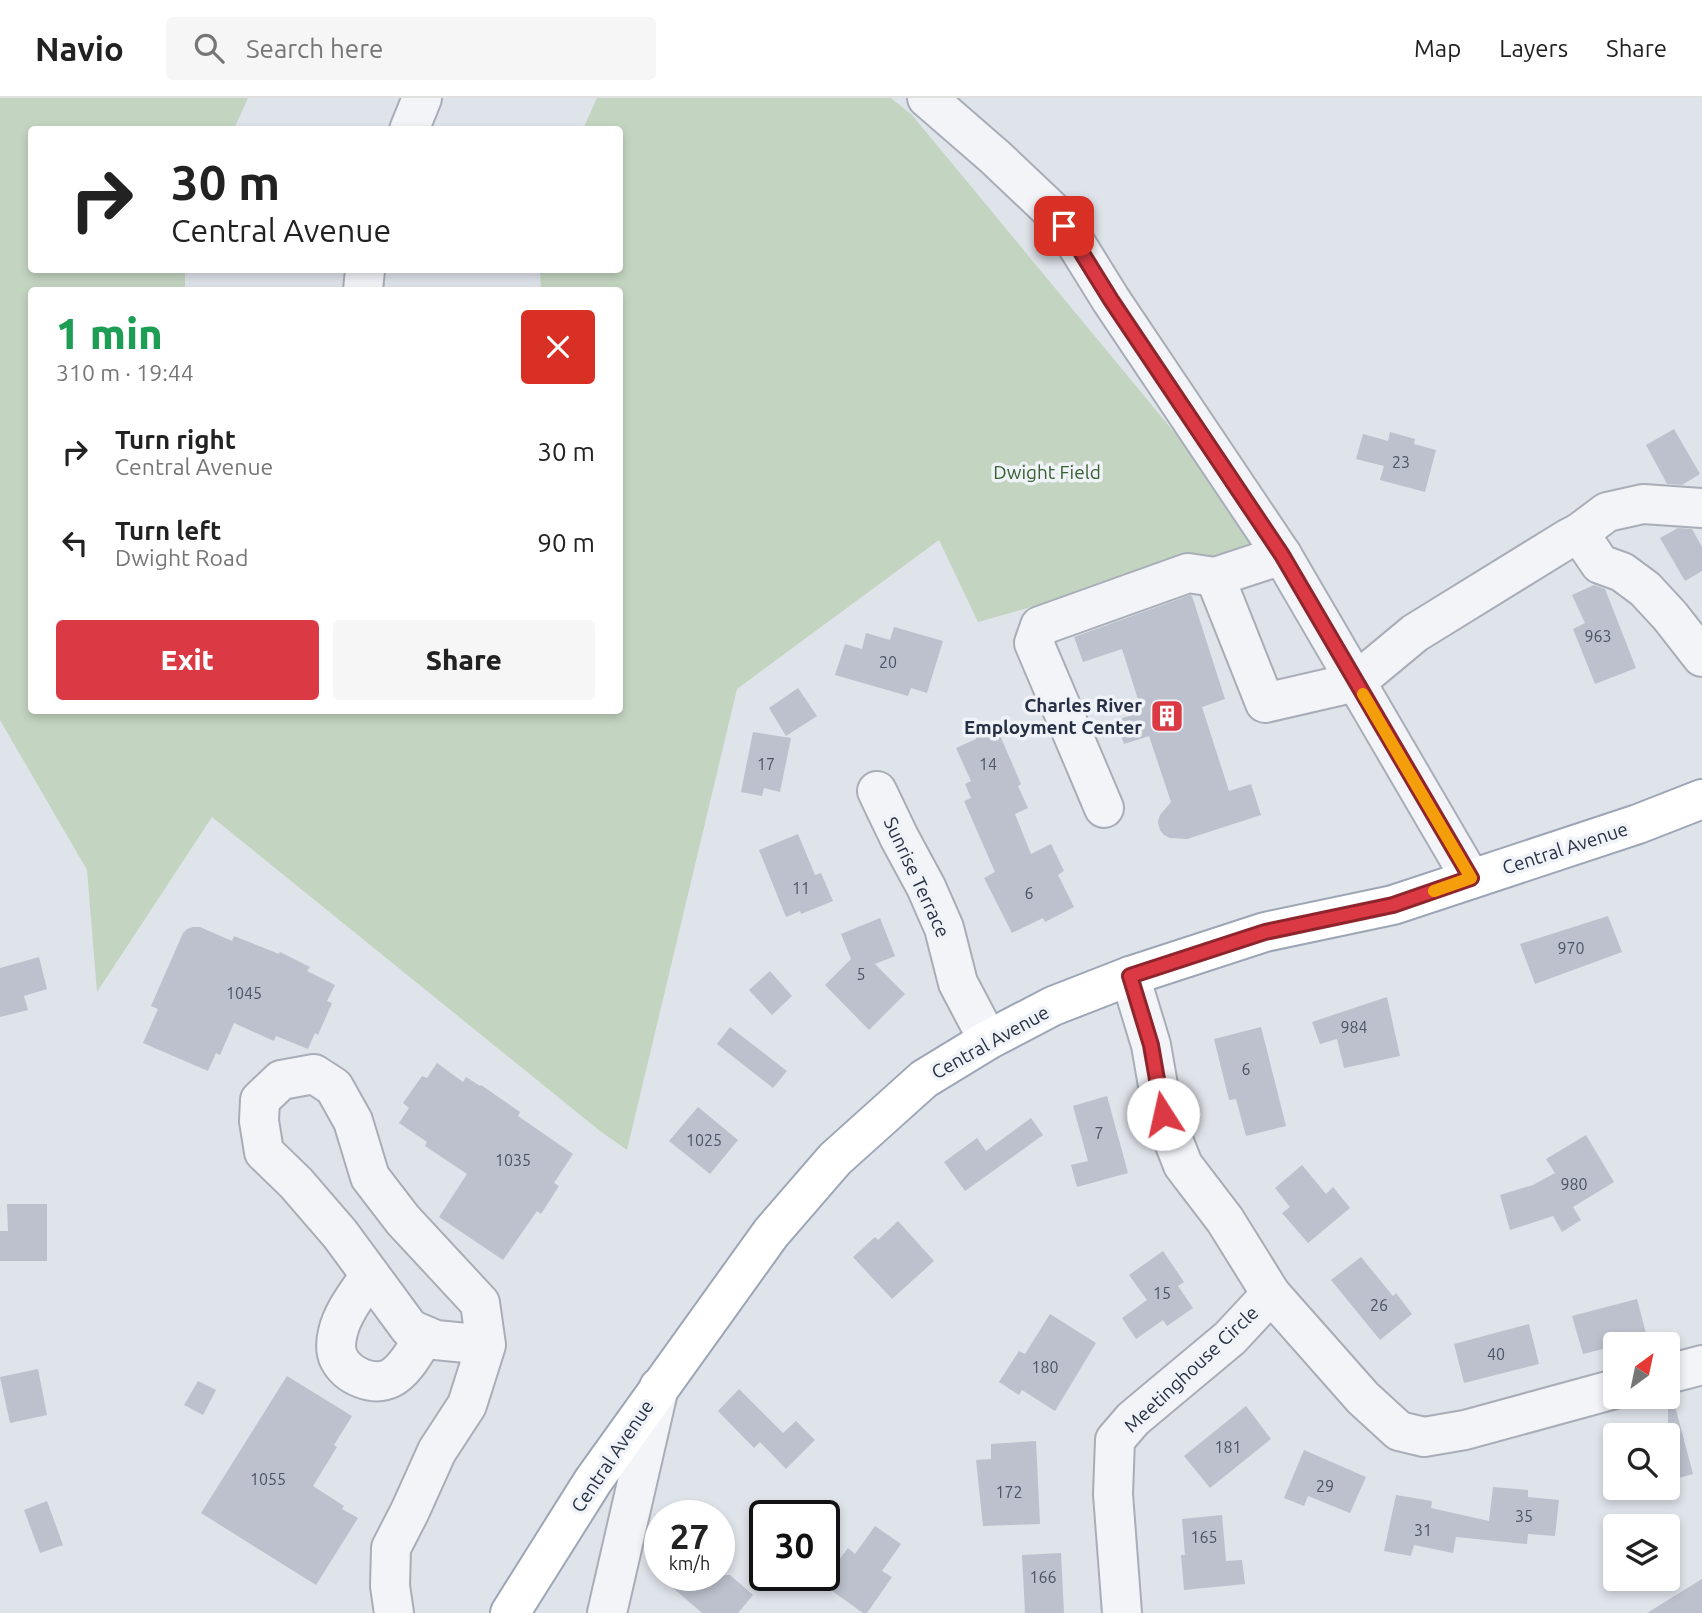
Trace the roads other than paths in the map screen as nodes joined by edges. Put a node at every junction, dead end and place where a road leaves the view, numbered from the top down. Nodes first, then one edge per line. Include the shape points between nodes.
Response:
1 (422, 98) edge
2 (927, 98) edge
3 (412, 126) edge
4 (1702, 508) edge
5 (1579, 533) junction
6 (1282, 555) junction
7 (1215, 577) junction
8 (1702, 657) edge
9 (1356, 682) junction
10 (877, 791) dead end
11 (1702, 799) edge
12 (1104, 808) dead end
13 (1471, 878) junction
14 (1130, 976) junction
15 (988, 1040) junction
16 (370, 1275) junction
17 (1271, 1294) junction
18 (425, 1336) junction
19 (486, 1345) junction
20 (1702, 1364) edge
21 (1680, 1370) edge
22 (659, 1386) junction
23 (1603, 1392) edge
24 (608, 1612) edge
25 (394, 1613) edge
26 (509, 1613) edge
27 (1122, 1613) edge

1 - 3 street
2 - 6 street via 1052,211
4 - 5 street via 1643,504 1607,512
5 - 8 street via 1600,564 1622,572 1645,589
5 - 9 street via 1415,633
6 - 7 street
6 - 9 street
7 - 9 street via 1265,704
7 - 12 street via 1188,573 1040,626 1034,643
9 - 13 street
10 - 15 street, Sunrise Terrace via 944,928 958,983
11 - 13 main road, Central Avenue
13 - 14 main road, Central Avenue via 1393,905 1265,932
14 - 15 main road, Central Avenue via 1054,1006
14 - 17 street, Meetinghouse Circle via 1151,1045 1163,1114 1183,1165 1225,1220
15 - 22 main road, Central Avenue via 924,1079 835,1159 771,1233
16 - 18 street via 410,1329
16 - 18 street via 338,1331 336,1347 349,1370 377,1382 392,1377
16 - 19 street via 340,1234 264,1152 261,1100 281,1080 314,1074 334,1087 353,1121 370,1177 480,1303
17 - 23 street, Meetinghouse Circle via 1399,1432 1424,1437 1465,1430
17 - 27 street, Meetinghouse Circle via 1230,1338 1133,1419 1115,1440 1113,1494
18 - 19 street
19 - 25 street via 467,1405 437,1451 391,1548
20 - 21 street
22 - 24 street
22 - 26 main road, Central Avenue

